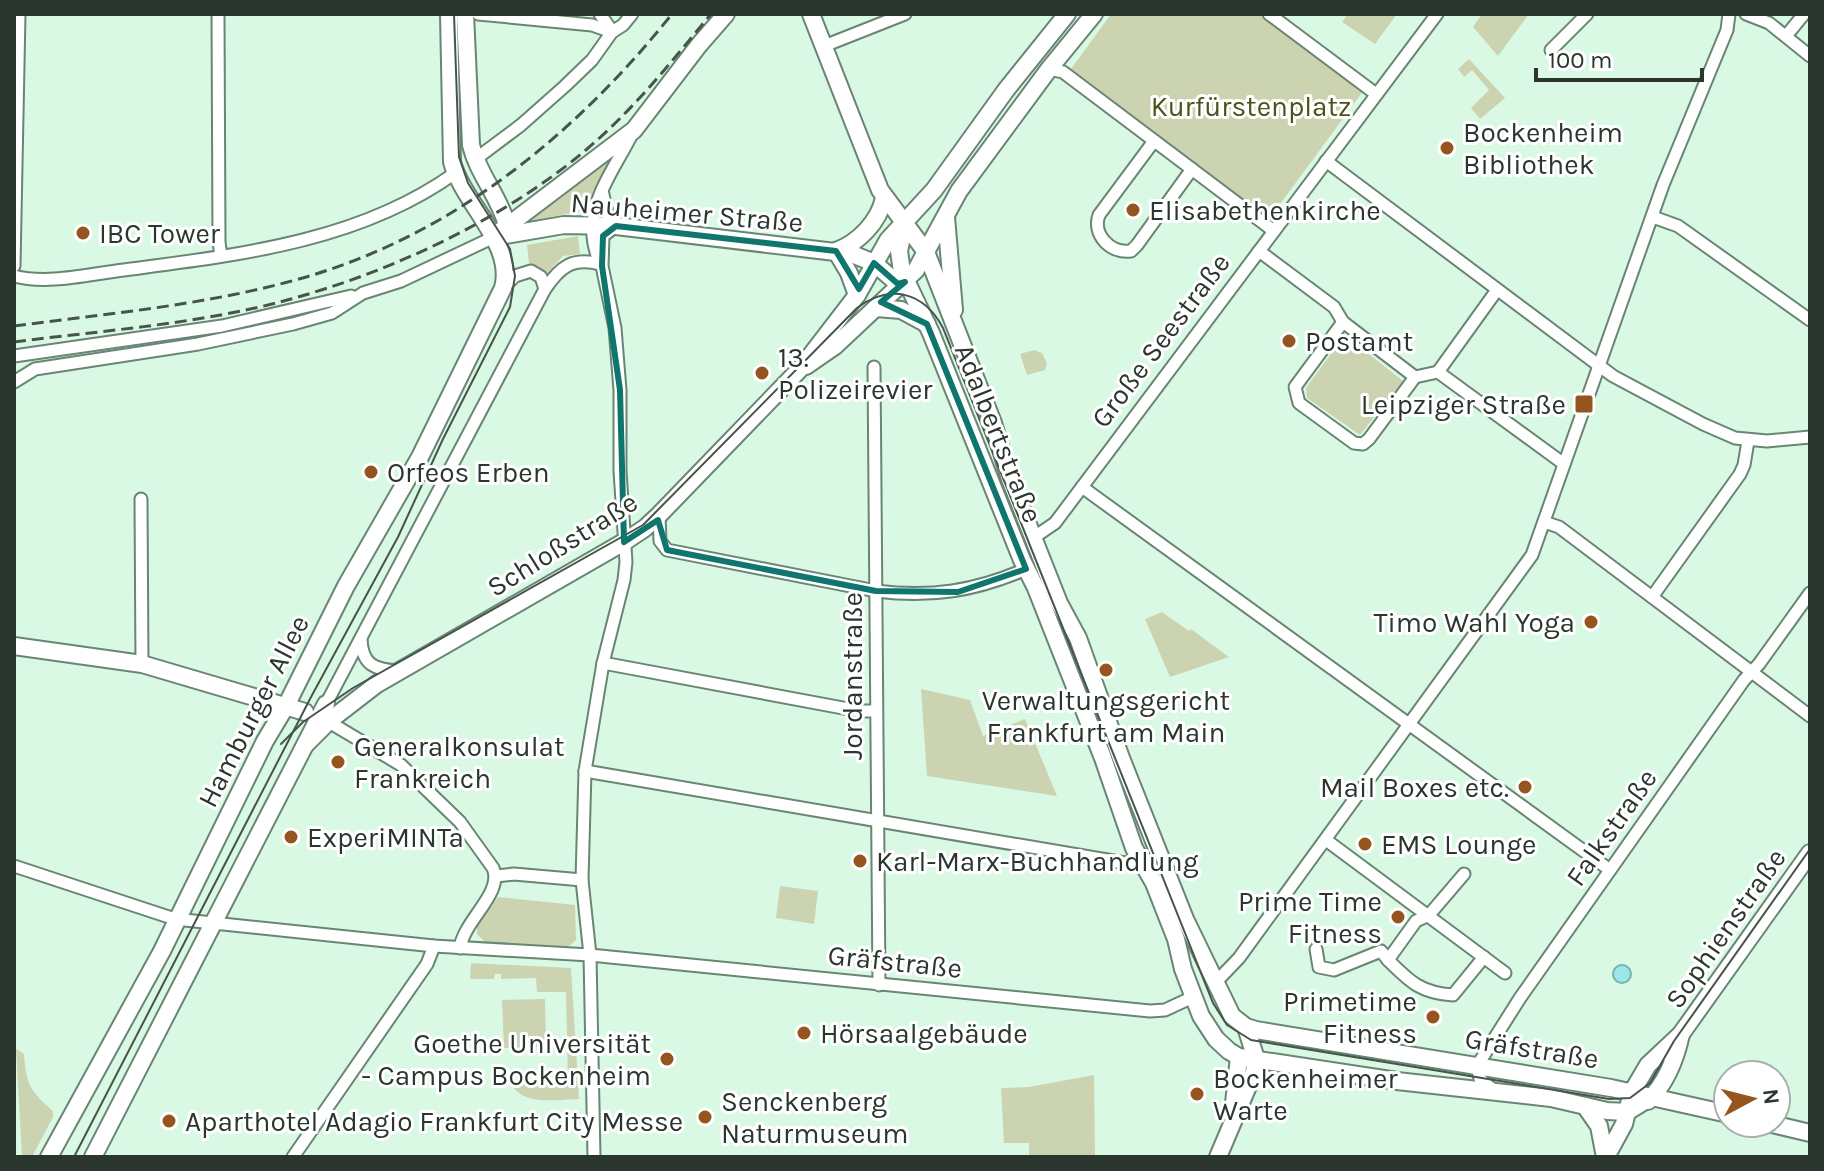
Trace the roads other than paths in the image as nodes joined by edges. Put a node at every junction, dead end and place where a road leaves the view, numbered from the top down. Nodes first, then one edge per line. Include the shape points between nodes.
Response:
1 (19, 14) edge
2 (218, 14) edge
3 (449, 14) edge
4 (465, 14) edge
5 (478, 14) edge
6 (600, 14) edge
7 (632, 14) edge
8 (726, 14) edge
9 (811, 14) edge
10 (905, 14) edge
11 (1067, 14) edge
12 (1094, 14) edge
13 (1437, 14) edge
14 (1587, 14) edge
15 (1729, 14) edge
16 (1746, 14) edge
17 (1804, 14) edge
18 (1275, 16) edge
19 (612, 32) junction
20 (1786, 36) junction
21 (824, 46) junction
22 (1551, 50) dead end
23 (1810, 56) edge
24 (1049, 69) junction
25 (1376, 94) junction
26 (634, 130) junction
27 (1154, 141) junction
28 (1326, 161) junction
29 (476, 162) junction
30 (1192, 169) junction
31 (455, 173) junction
32 (602, 190) junction
33 (931, 194) junction
34 (884, 198) junction
35 (946, 214) junction
36 (1653, 217) junction
37 (905, 223) junction
38 (507, 225) junction
39 (591, 225) junction
40 (616, 226) junction
41 (1274, 231) junction
42 (494, 237) junction
43 (836, 251) junction
44 (1259, 251) junction
45 (926, 252) junction
46 (221, 256) junction
47 (899, 262) junction
48 (874, 263) junction
49 (601, 265) junction
50 (14, 266) edge
51 (14, 276) edge
52 (905, 282) junction
53 (503, 288) junction
54 (545, 289) junction
55 (1497, 290) junction
56 (363, 293) junction
57 (857, 295) junction
58 (876, 308) junction
59 (1810, 320) edge
60 (1343, 322) junction
61 (954, 323) junction
62 (927, 324) junction
63 (14, 356) edge
64 (874, 367) dead end
65 (801, 368) junction
66 (1600, 368) junction
67 (1438, 372) junction
68 (1415, 377) junction
69 (14, 382) edge
70 (1810, 437) edge
71 (1748, 441) junction
72 (1564, 464) junction
73 (1082, 487) junction
74 (141, 499) dead end
75 (659, 515) junction
76 (1544, 522) junction
77 (1012, 535) junction
78 (1033, 538) junction
79 (624, 542) junction
80 (1024, 564) junction
81 (876, 591) junction
82 (1810, 593) edge
83 (1652, 597) junction
84 (361, 638) junction
85 (14, 646) edge
86 (1081, 653) junction
87 (1065, 662) junction
88 (603, 663) junction
89 (142, 664) junction
90 (400, 671) junction
91 (1752, 672) junction
92 (286, 706) junction
93 (876, 711) junction
94 (320, 714) junction
95 (1810, 716) edge
96 (1411, 724) junction
97 (270, 732) junction
98 (585, 771) junction
99 (876, 820) junction
100 (1148, 824) junction
101 (1129, 830) junction
102 (1326, 840) junction
103 (1810, 853) edge
104 (1139, 858) junction
105 (14, 866) edge
106 (1610, 870) junction
107 (1464, 874) dead end
108 (496, 876) junction
109 (582, 880) junction
110 (1429, 915) junction
111 (175, 919) junction
112 (213, 923) junction
113 (434, 946) junction
114 (460, 948) junction
115 (1316, 949) dead end
116 (590, 955) junction
117 (1484, 957) junction
118 (1388, 960) junction
119 (1505, 973) dead end
120 (1215, 983) junction
121 (879, 985) junction
122 (1193, 997) junction
123 (1246, 1027) junction
124 (1681, 1034) junction
125 (1283, 1035) junction
126 (1249, 1053) junction
127 (1477, 1066) junction
128 (1495, 1091) junction
129 (1632, 1092) junction
130 (1653, 1096) junction
131 (1585, 1106) junction
132 (1712, 1110) edge
133 (1625, 1118) junction
134 (49, 1157) edge
135 (93, 1157) edge
136 (293, 1157) edge
137 (594, 1157) edge
138 (1218, 1157) edge
139 (1606, 1157) edge

1 - 50 street
2 - 46 street
3 - 31 street
4 - 29 street via 468,128
5 - 19 street via 592,25
6 - 19 street
7 - 19 street
8 - 26 street
9 - 21 street, Adalbertstraße
10 - 21 street
11 - 33 street, Schloßstraße
12 - 24 street, Schloßstraße
13 - 25 street, Große Seestraße
14 - 22 street
15 - 36 street
16 - 20 street
17 - 20 street
18 - 25 street
19 - 29 street via 565,86
20 - 23 street
21 - 34 street, Adalbertstraße
24 - 27 street via 1063,72
24 - 35 street, Schloßstraße
25 - 28 street, Große Seestraße
26 - 32 street
26 - 38 street
27 - 30 street
27 - 30 street via 1095,225 1099,236 1117,251 1131,251 1137,245
28 - 41 street, Große Seestraße
28 - 55 street
29 - 38 street
30 - 41 street
31 - 42 street
31 - 46 street via 360,222 271,248
32 - 39 street
32 - 40 street
33 - 34 street
33 - 37 street, Schloßstraße
34 - 37 street, Adalbertstraße
34 - 43 street via 862,235
35 - 45 street, Schloßstraße
35 - 61 street
36 - 59 street via 1678,226
36 - 66 street
37 - 45 street, Adalbertstraße
37 - 47 street, Adalbertstraße
37 - 48 street, Schloßstraße
38 - 42 street
39 - 40 street, Nauheimer Straße
39 - 42 street, Nauheimer Straße
39 - 49 street
40 - 43 street, Nauheimer Straße
40 - 49 street via 603,236
41 - 44 street, Große Seestraße
42 - 53 street via 505,268
42 - 56 street
43 - 48 street, Nauheimer Straße
43 - 57 street
44 - 60 street via 1334,307
44 - 73 street, Große Seestraße
45 - 47 street, Nauheimer Straße
45 - 52 street, Schloßstraße
45 - 61 street, Adalbertstraße
46 - 51 street via 76,276
47 - 48 street, Nauheimer Straße
47 - 52 street, Adalbertstraße
48 - 52 street, Nauheimer Straße via 896,282
48 - 57 street, Schloßstraße
49 - 54 street via 583,260 565,265
49 - 79 street via 616,343
52 - 58 street, Schloßstraße
52 - 62 street, Adalbertstraße
53 - 54 street via 515,276 531,271 541,277
53 - 92 street, Hamburger Allee via 420,457 346,586
54 - 84 street
55 - 66 street
55 - 67 street
56 - 63 street via 222,326
56 - 69 street via 332,313 293,324 35,369
57 - 65 street, Schloßstraße
58 - 62 street via 901,310
58 - 65 street, Schloßstraße via 835,346
60 - 68 street
60 - 68 street via 1295,387 1299,403 1354,443 1363,444
61 - 78 street, Adalbertstraße
62 - 77 street, Adalbertstraße
64 - 81 street, Jordanstraße
65 - 75 street, Schloßstraße
66 - 71 street via 1703,424
66 - 72 street
67 - 68 street
67 - 72 street
70 - 71 street
71 - 83 street via 1740,474
72 - 76 street
73 - 78 street, Große Seestraße via 1055,523
73 - 96 street
74 - 89 street
75 - 79 street, Schloßstraße
75 - 81 street via 660,541 667,550
76 - 83 street via 1559,527
76 - 96 street via 1527,564
77 - 78 street
77 - 80 street, Adalbertstraße
78 - 80 street, Große Seestraße
78 - 86 street, Adalbertstraße
79 - 88 street via 624,580
79 - 90 street, Schloßstraße
80 - 81 street via 958,592
80 - 87 street, Adalbertstraße
81 - 93 street, Jordanstraße
82 - 91 street, Falkstraße
83 - 91 street
84 - 90 street via 362,652 377,669
84 - 94 street
85 - 89 street
86 - 87 street via 1068,653
86 - 100 street, Adalbertstraße
87 - 101 street, Adalbertstraße
88 - 93 street
88 - 98 street
89 - 92 street
90 - 94 street, Schloßstraße
91 - 95 street
91 - 106 street, Falkstraße
92 - 94 street
92 - 97 street, Hamburger Allee
93 - 99 street, Jordanstraße
94 - 97 street, Schloßstraße
94 - 108 street via 401,765 460,822
94 - 112 street, Schloßstraße
96 - 102 street
96 - 106 street
97 - 111 street, Hamburger Allee
98 - 99 street
98 - 109 street
99 - 104 street via 1125,863
99 - 121 street, Jordanstraße
100 - 101 street via 1140,835
100 - 120 street, Adalbertstraße
101 - 104 street, Adalbertstraße
102 - 110 street
102 - 120 street
103 - 124 street, Sophienstraße
104 - 122 street, Adalbertstraße via 1176,939
105 - 111 street, Gräfstraße
106 - 127 street, Falkstraße
107 - 110 street
108 - 109 street
108 - 114 street
109 - 116 street
110 - 117 street
110 - 118 street via 1416,921
111 - 112 street, Gräfstraße
111 - 134 street, Hamburger Allee
112 - 113 street, Gräfstraße
112 - 135 street
113 - 114 street, Gräfstraße
113 - 136 street via 427,964
114 - 116 street, Gräfstraße
115 - 118 street via 1319,967 1334,970 1381,951
116 - 121 street, Gräfstraße
116 - 137 street
117 - 118 street via 1453,995 1417,988
117 - 119 street
120 - 123 street, Adalbertstraße via 1228,1010
121 - 122 street, Gräfstraße via 1150,1011
122 - 126 street, Adalbertstraße via 1220,1043
123 - 125 street, Gräfstraße
123 - 126 street, Adalbertstraße
124 - 129 street, Sophienstraße via 1648,1065
124 - 130 street, Sophienstraße
125 - 126 street, Gräfstraße via 1264,1037
125 - 127 street, Gräfstraße
126 - 128 street, Gräfstraße via 1391,1080
126 - 138 street
127 - 128 street via 1480,1079
127 - 129 street, Gräfstraße
128 - 131 street, Gräfstraße
129 - 130 street, Gräfstraße
129 - 133 street, Sophienstraße
130 - 132 street, Gräfstraße
130 - 133 street
131 - 133 street, Gräfstraße
131 - 139 street, Gräfstraße via 1599,1126
133 - 139 street, Sophienstraße

